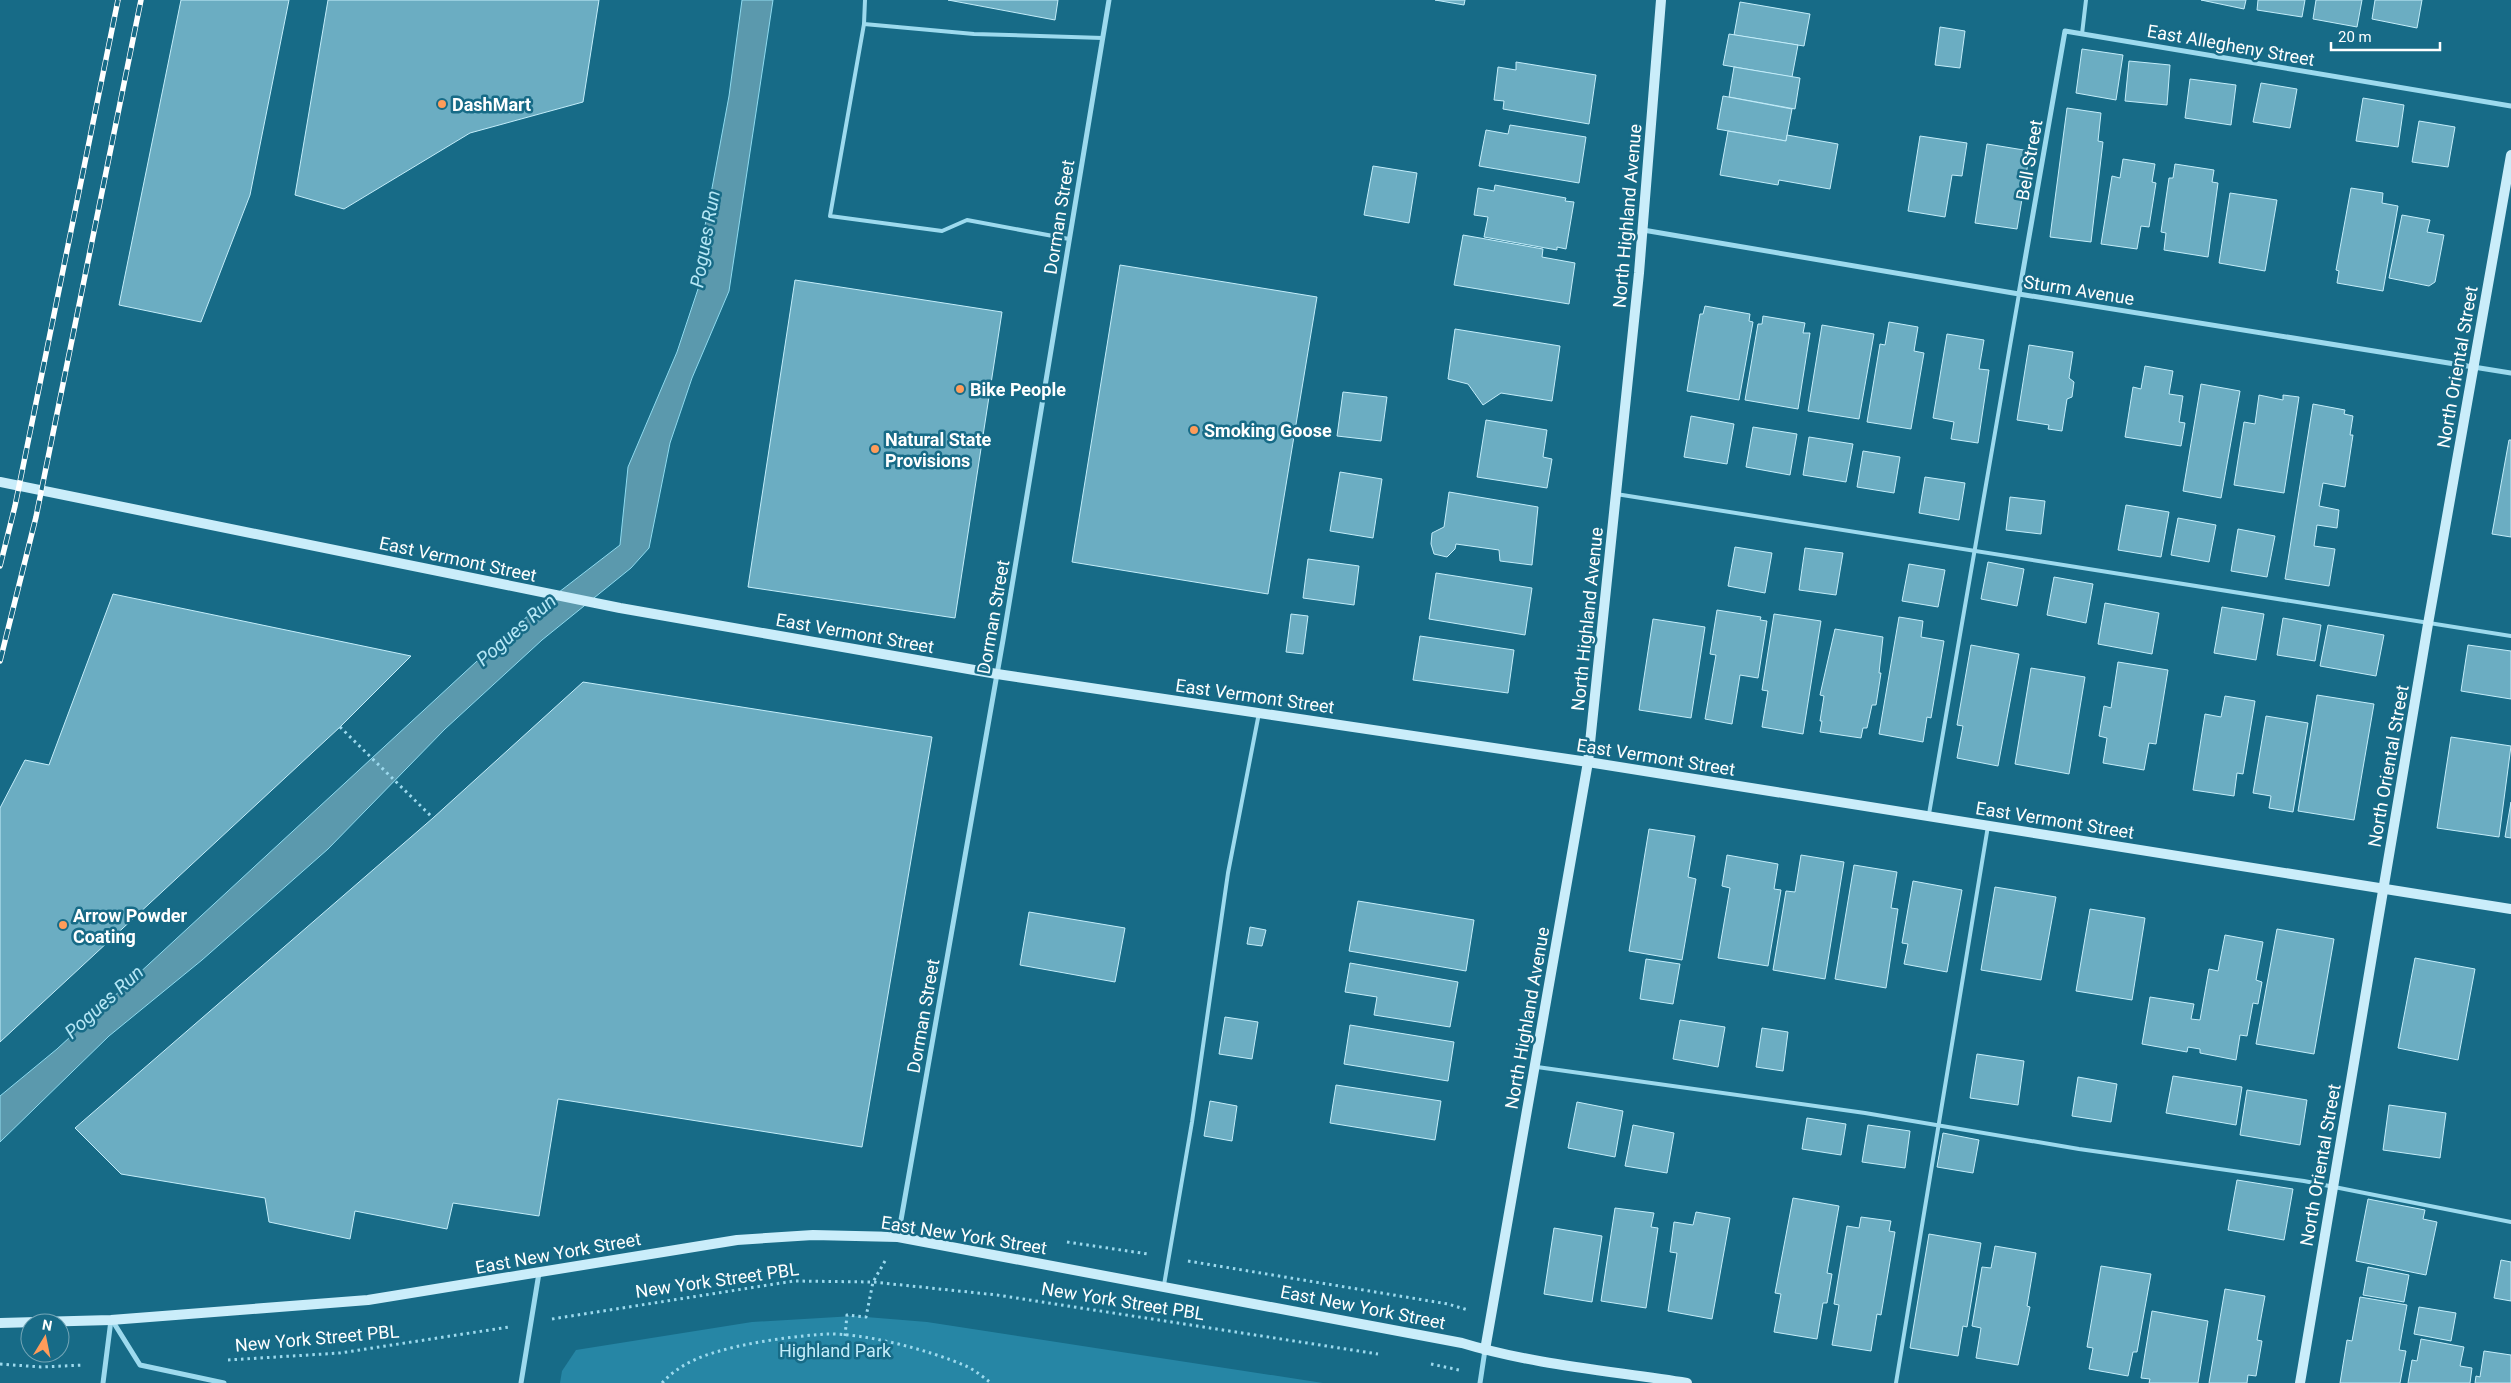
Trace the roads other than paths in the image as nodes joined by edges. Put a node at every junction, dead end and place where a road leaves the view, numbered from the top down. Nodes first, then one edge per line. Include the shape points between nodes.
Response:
1 (865, 0) edge
2 (1109, 0) edge
3 (1660, 0) edge
4 (2086, 0) edge
5 (864, 24) junction
6 (2065, 31) joint
7 (2082, 34) junction
8 (1103, 38) junction
9 (2511, 106) edge
10 (2511, 155) edge
11 (1642, 230) junction
12 (1069, 239) junction
13 (2019, 294) junction
14 (2474, 368) junction
15 (2511, 373) edge
16 (0, 482) edge
17 (1616, 494) junction
18 (1974, 552) junction
19 (2428, 624) junction
20 (2511, 636) edge
21 (997, 674) junction
22 (1259, 713) junction
23 (1588, 762) junction
24 (1928, 816) junction
25 (1988, 826) junction
26 (2384, 888) junction
27 (2511, 909) edge
28 (1534, 1067) junction
29 (1940, 1126) junction
30 (2333, 1186) junction
31 (2511, 1222) edge
32 (898, 1237) junction
33 (539, 1273) junction
34 (1164, 1286) junction
35 (112, 1320) junction
36 (0, 1323) edge
37 (1485, 1350) junction
38 (103, 1383) edge
39 (224, 1383) edge
40 (521, 1383) edge
41 (1480, 1383) edge
42 (1687, 1383) edge
43 (1896, 1383) edge
44 (2300, 1383) edge

1 - 5 lane
2 - 8 street, Dorman Street
3 - 11 street, North Highland Avenue
4 - 7 lane
5 - 8 lane via 974,34
5 - 12 lane via 830,216 942,231 967,220
6 - 7 street, East Allegheny Street
6 - 13 street, Bell Street
7 - 9 street, East Allegheny Street
8 - 12 street, Dorman Street
10 - 14 street, North Oriental Street
11 - 13 street, Sturm Avenue
11 - 17 street, North Highland Avenue
12 - 21 street, Dorman Street
13 - 14 street, Sturm Avenue
13 - 18 lane
14 - 15 street, Sturm Avenue
14 - 19 street, North Oriental Street
16 - 21 street, East Vermont Street via 620,608
17 - 18 lane
17 - 23 street, North Highland Avenue
18 - 19 lane
18 - 24 lane
19 - 20 lane
19 - 26 street, North Oriental Street
21 - 22 street, East Vermont Street
21 - 32 street, Dorman Street
22 - 23 street, East Vermont Street
22 - 34 lane via 1228,873 1192,1122
23 - 24 street, East Vermont Street
23 - 28 street, North Highland Avenue
24 - 25 street, East Vermont Street
25 - 26 street, East Vermont Street
25 - 29 lane
26 - 27 street, East Vermont Street
26 - 30 street, North Oriental Street
28 - 29 lane
28 - 37 street, North Highland Avenue
29 - 30 lane via 2079,1150
29 - 43 lane
30 - 31 lane
30 - 44 street, North Oriental Street
32 - 33 street, East New York Street via 813,1235 736,1240
32 - 34 street, East New York Street
33 - 35 street, East New York Street via 368,1300
33 - 40 street
34 - 37 street, East New York Street
35 - 36 street, East New York Street
35 - 38 street
35 - 39 street via 140,1365
37 - 41 street, North Highland Avenue
37 - 42 street, East New York Street

